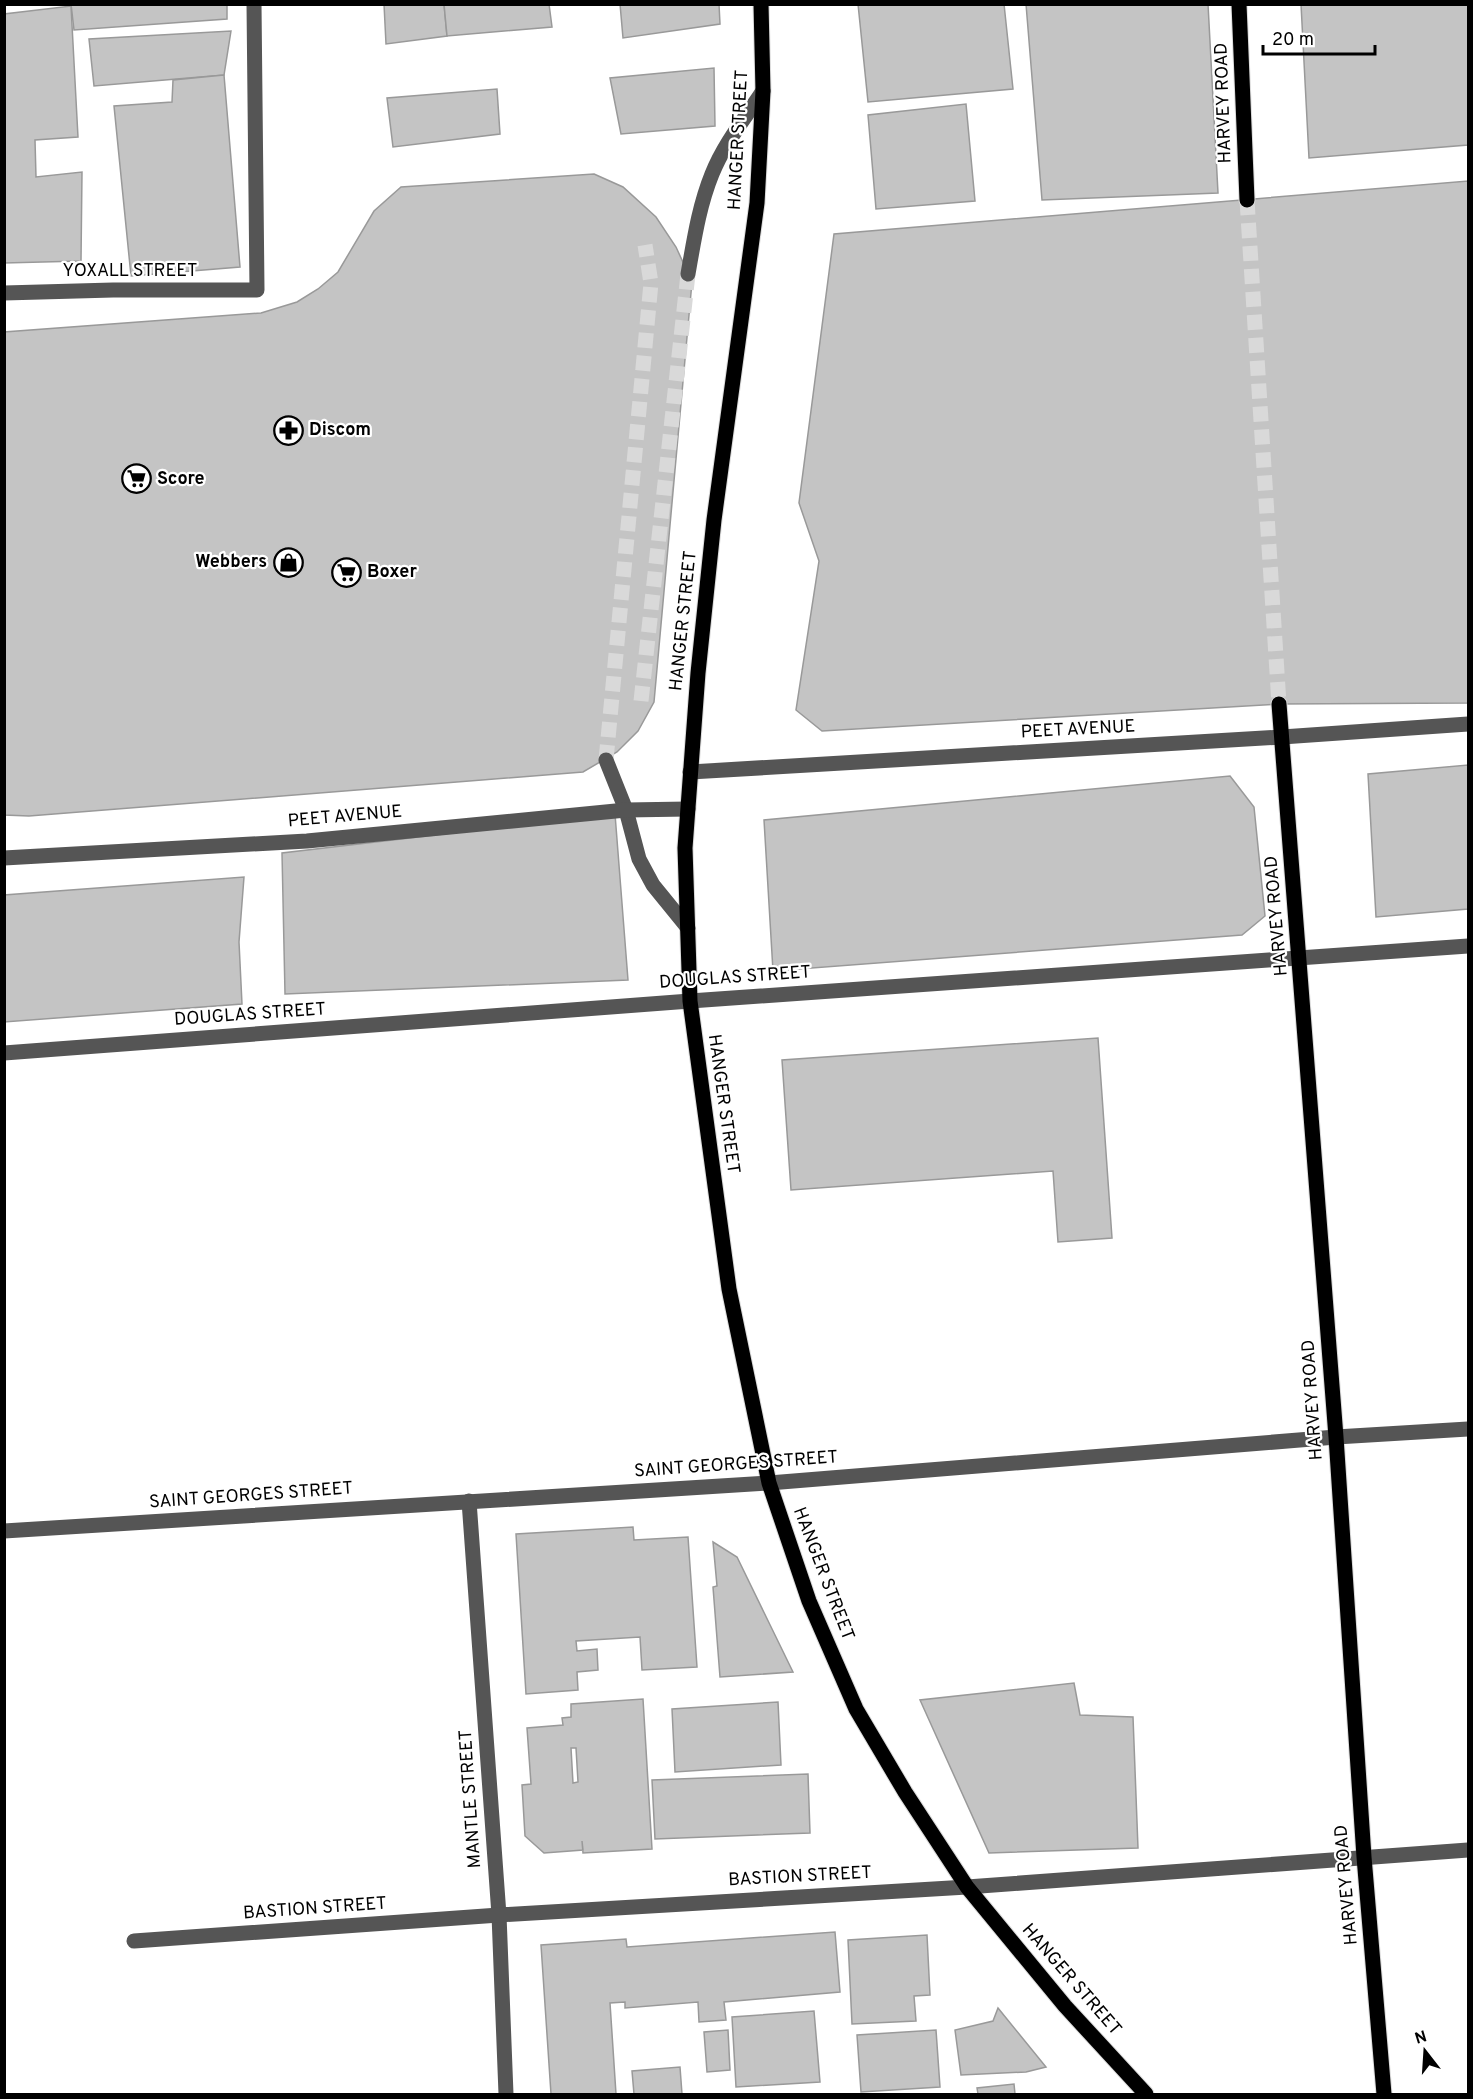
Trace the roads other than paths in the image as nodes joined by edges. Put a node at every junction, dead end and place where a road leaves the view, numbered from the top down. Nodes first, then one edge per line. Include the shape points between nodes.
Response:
1 (254, 4) edge
2 (761, 4) edge
3 (1239, 4) edge
4 (763, 91) junction
5 (1247, 200) tunnel mouth
6 (688, 274) tunnel mouth
7 (4, 293) edge
8 (1279, 704) tunnel mouth
9 (1468, 724) edge
10 (1282, 738) junction
11 (606, 760) tunnel mouth
12 (690, 772) junction
13 (688, 809) junction
14 (626, 810) junction
15 (4, 858) edge
16 (688, 928) junction
17 (1468, 946) edge
18 (1300, 959) junction
19 (690, 1001) junction
20 (4, 1053) edge
21 (1468, 1429) edge
22 (1336, 1437) junction
23 (769, 1483) junction
24 (469, 1501) junction
25 (4, 1531) edge
26 (1468, 1850) edge
27 (1364, 1857) junction
28 (967, 1887) junction
29 (499, 1915) junction
30 (134, 1941) dead end
31 (506, 2094) edge
32 (1146, 2094) edge
33 (1384, 2094) edge

1 - 7 street, YOXALL STREET via 256,290
2 - 4 main road, HANGER STREET
3 - 5 main road, HARVEY ROAD
4 - 6 street via 713,173 698,220
4 - 12 main road, HANGER STREET via 758,203 714,520
8 - 10 main road, HARVEY ROAD
9 - 10 street, PEET AVENUE
10 - 12 street, PEET AVENUE
10 - 18 main road, HARVEY ROAD
11 - 14 street
12 - 13 main road, HANGER STREET
13 - 14 street, PEET AVENUE
13 - 16 main road, HANGER STREET
14 - 15 street, PEET AVENUE via 307,841
14 - 16 street via 639,859 652,885
16 - 19 main road, HANGER STREET
17 - 18 street, DOUGLAS STREET
18 - 19 street, DOUGLAS STREET
18 - 22 main road, HARVEY ROAD
19 - 20 street, DOUGLAS STREET
19 - 23 main road, HANGER STREET via 729,1289
21 - 22 street, SAINT GEORGES STREET
22 - 23 street, SAINT GEORGES STREET
22 - 27 main road, HARVEY ROAD
23 - 24 street, SAINT GEORGES STREET
23 - 28 main road, HANGER STREET via 809,1601 856,1709
24 - 25 street, SAINT GEORGES STREET
24 - 29 street, MANTLE STREET
26 - 27 street, BASTION STREET
27 - 28 street, BASTION STREET
27 - 33 main road, HARVEY ROAD
28 - 29 street, BASTION STREET
28 - 32 main road, HANGER STREET via 1065,2006
29 - 30 street, BASTION STREET
29 - 31 street, MANTLE STREET

